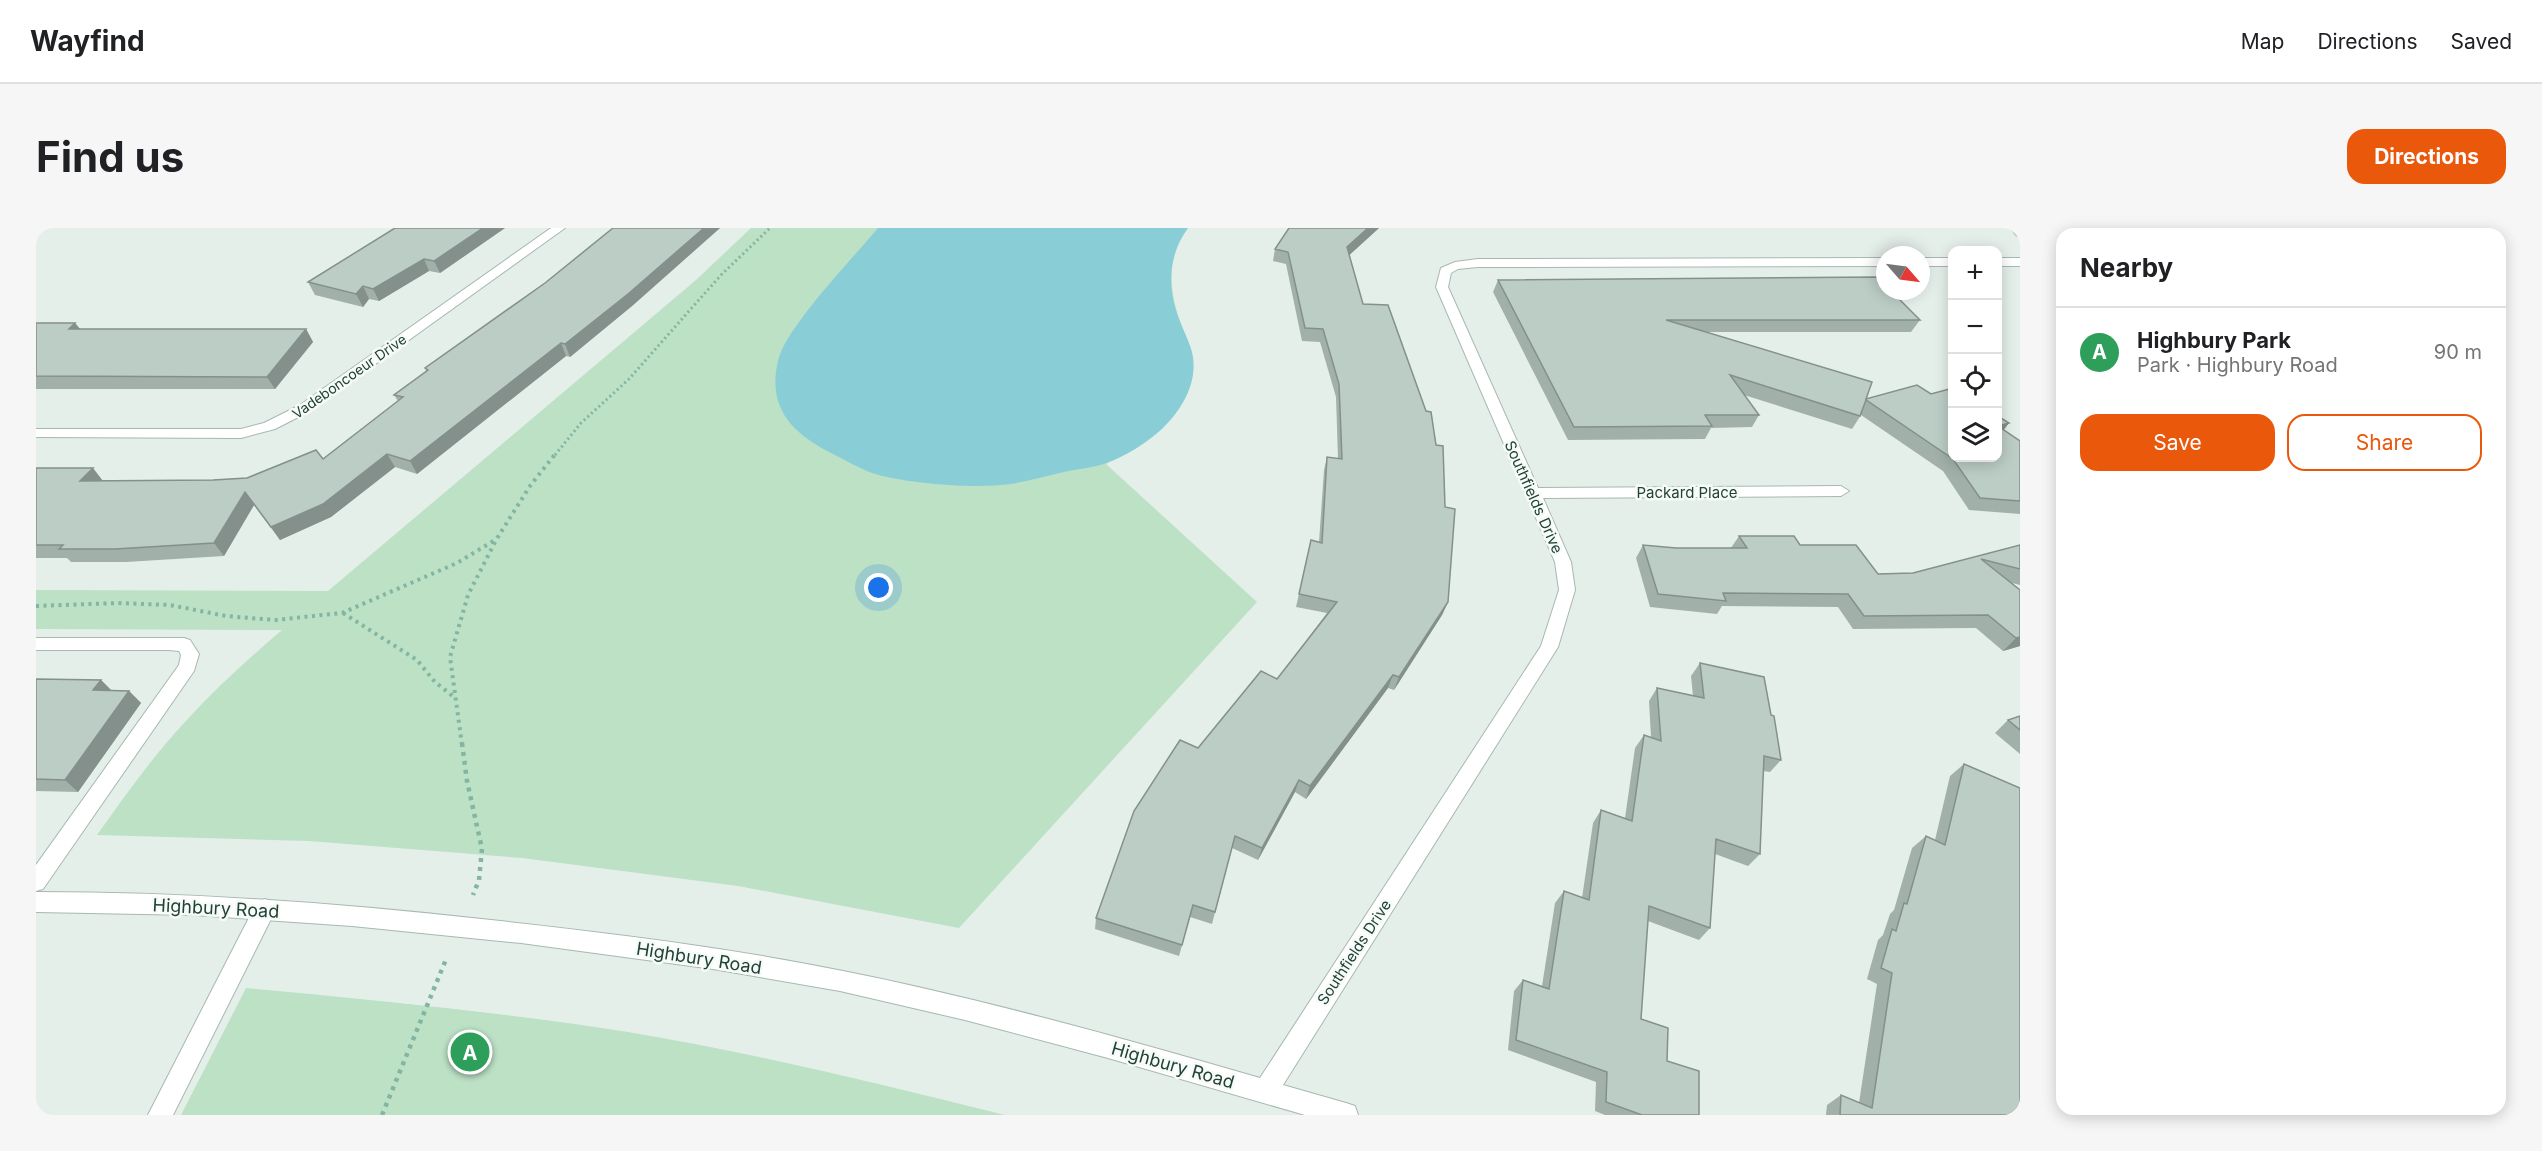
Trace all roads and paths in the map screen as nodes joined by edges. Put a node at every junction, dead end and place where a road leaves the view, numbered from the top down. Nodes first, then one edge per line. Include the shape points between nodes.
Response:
1 (560, 228) edge
2 (770, 228) edge
3 (2017, 228) edge
4 (2020, 233) edge
5 (2020, 261) edge
6 (1876, 262) edge
7 (1930, 262) edge
8 (1948, 262) edge
9 (2002, 262) edge
10 (36, 433) edge
11 (1841, 491) dead end
12 (1532, 493) junction
13 (496, 540) junction
14 (36, 606) edge
15 (342, 613) junction
16 (36, 644) edge
17 (455, 698) junction
18 (36, 882) edge
19 (36, 902) edge
20 (266, 909) junction
21 (460, 927) junction
22 (1265, 1091) junction
23 (160, 1115) edge
24 (382, 1115) edge
25 (1346, 1115) edge

1 - 10 street, Vadeboncoeur Drive via 305,408 268,428 249,434
2 - 13 path via 722,275 629,379 580,423 530,486
3 - 4 street
5 - 9 street
6 - 12 street, Southfields Drive via 1478,263 1445,271 1442,287
7 - 8 street
11 - 12 street, Packard Place
12 - 22 street, Southfields Drive via 1563,562 1567,591 1549,647
13 - 15 path via 457,564
13 - 17 path via 468,595 450,657
14 - 15 path via 170,605 275,620
15 - 17 path via 417,660
16 - 18 street via 184,645 190,654 188,666
17 - 21 path via 482,849 479,880
19 - 20 street, Highbury Road
20 - 21 street, Highbury Road
20 - 23 street
21 - 22 street, Highbury Road via 786,971 963,1008
21 - 24 path
22 - 25 street, Highbury Road

